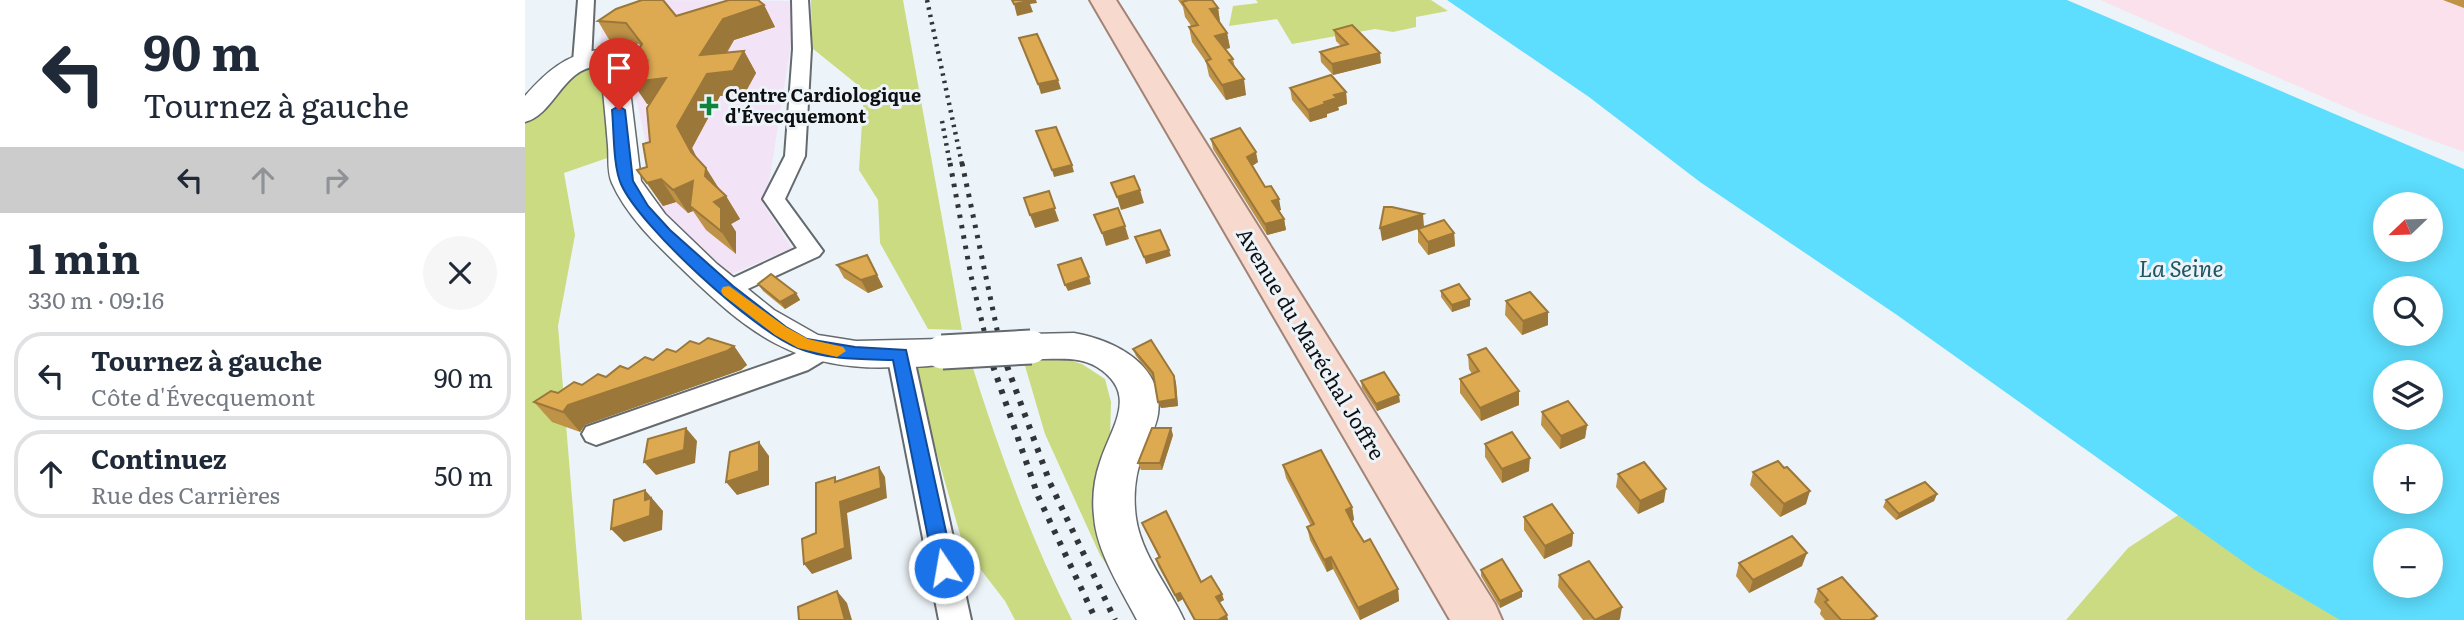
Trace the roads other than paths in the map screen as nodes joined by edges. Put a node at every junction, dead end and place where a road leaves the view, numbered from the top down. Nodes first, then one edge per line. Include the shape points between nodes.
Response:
1 (586, 0) edge
2 (800, 0) edge
3 (1103, 0) edge
4 (582, 62) junction
5 (525, 114) edge
6 (728, 290) junction
7 (824, 349) junction
8 (900, 354) junction
9 (596, 434) dead end
10 (955, 620) edge
11 (1161, 620) edge
12 (1477, 620) edge

1 - 4 street
2 - 6 street via 802,48 795,156 774,199 811,251
3 - 12 main road, Avenue du Maréchal Joffre
4 - 5 street via 561,72
4 - 6 street via 607,59 614,65 626,181 642,209
6 - 7 street via 781,331
7 - 8 street
7 - 9 street via 799,363
8 - 10 street
8 - 11 street, bridge via 1074,346 1095,350 1122,366 1134,382 1139,409 1118,466 1115,523

